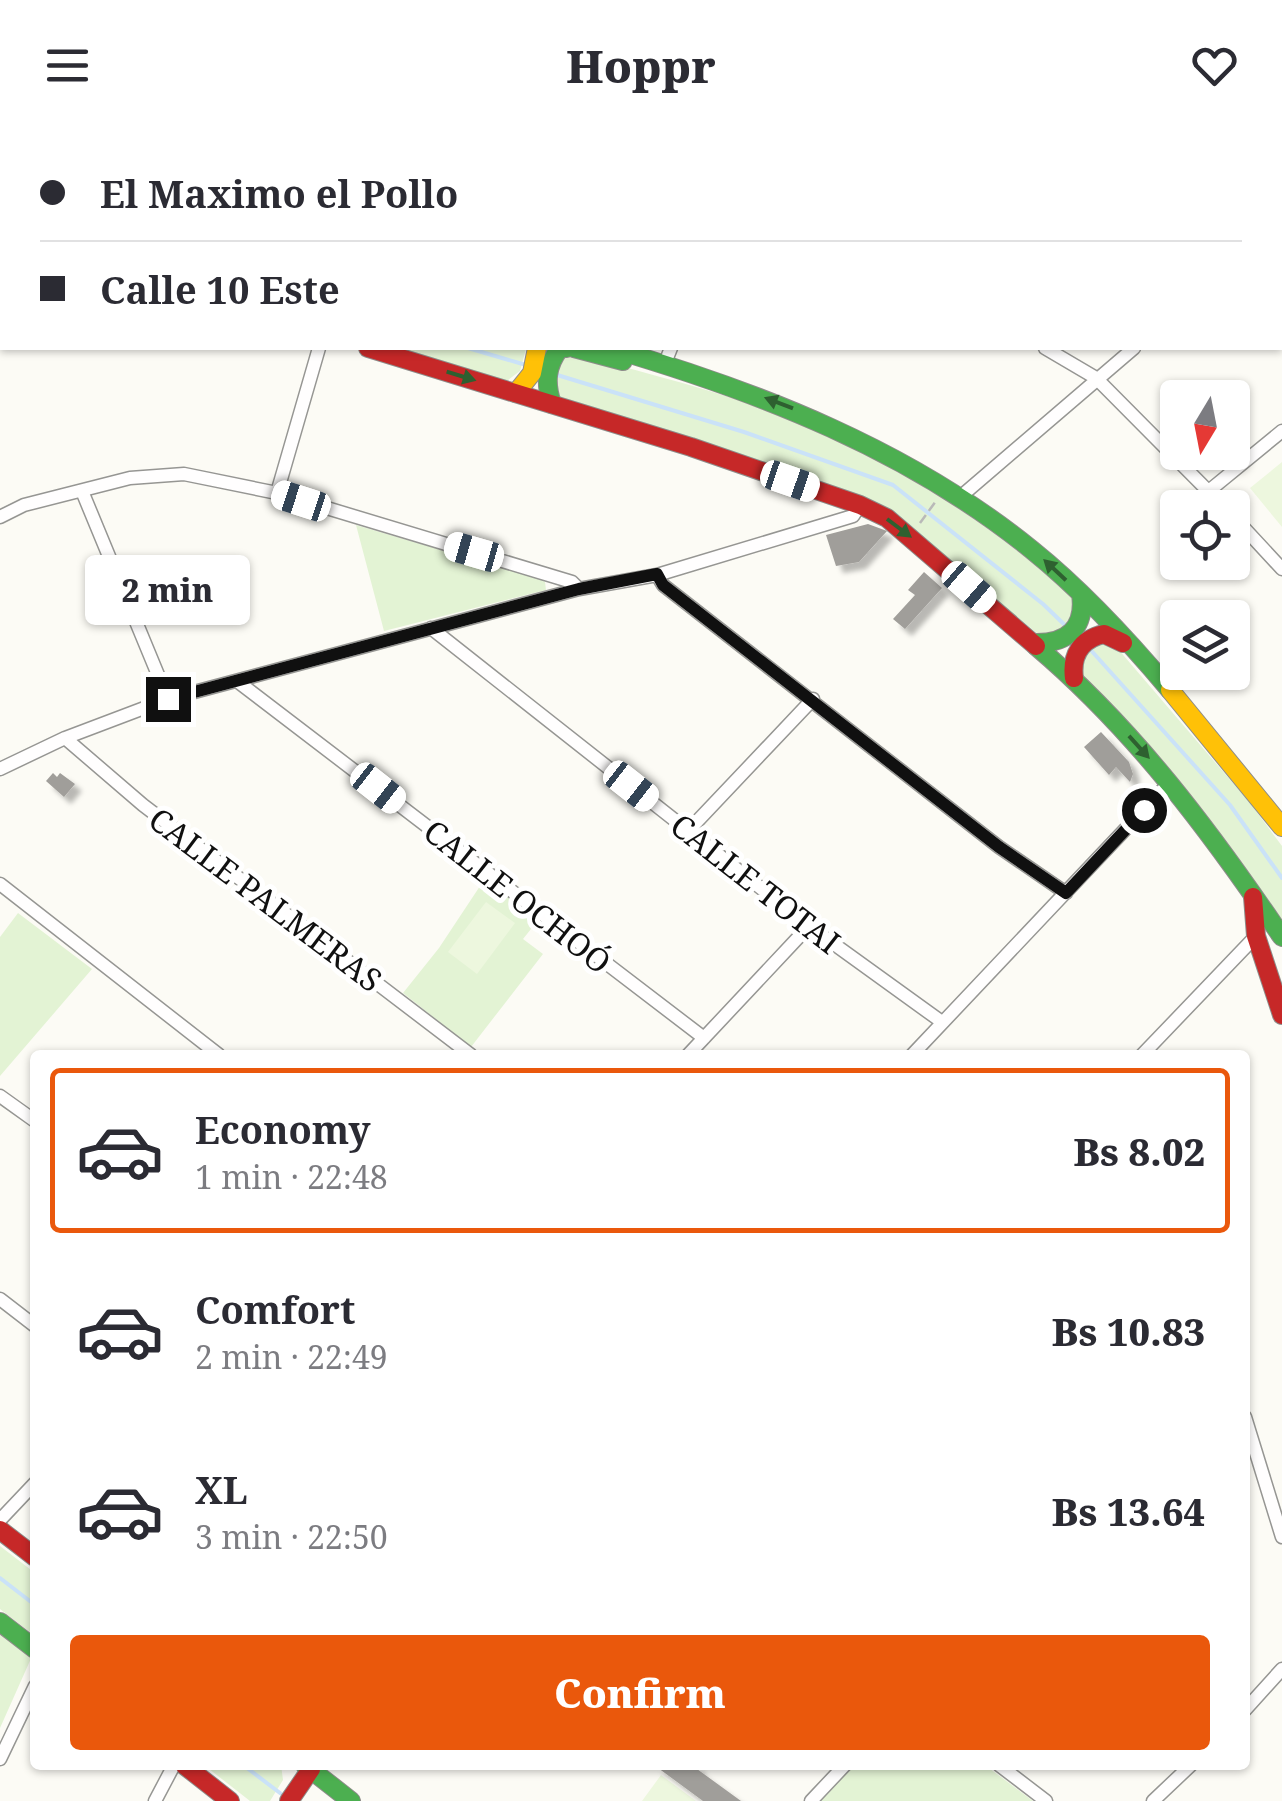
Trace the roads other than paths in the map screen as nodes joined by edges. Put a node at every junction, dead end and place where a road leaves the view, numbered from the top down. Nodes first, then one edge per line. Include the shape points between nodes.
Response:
1 (318, 350) edge
2 (375, 350) edge
3 (537, 350) edge
4 (565, 350) edge
5 (575, 350) edge
6 (627, 350) edge
7 (1049, 350) edge
8 (1131, 350) edge
9 (668, 355) edge
10 (1096, 378) junction
11 (740, 388) junction
12 (520, 390) junction
13 (550, 399) junction
14 (1282, 431) edge
15 (1210, 490) joint
16 (82, 491) junction
17 (277, 493) junction
18 (959, 498) junction
19 (860, 505) junction
20 (0, 518) edge
21 (1250, 534) edge
22 (1282, 569) edge
23 (657, 574) junction
24 (579, 589) junction
25 (1082, 599) junction
26 (432, 628) junction
27 (1039, 643) junction
28 (1073, 675) junction
29 (1159, 677) junction
30 (236, 682) junction
31 (168, 699) junction
32 (812, 699) junction
33 (65, 738) junction
34 (0, 769) edge
35 (1170, 782) junction
36 (1282, 826) edge
37 (688, 830) junction
38 (0, 884) edge
39 (1066, 893) junction
40 (1252, 896) junction
41 (809, 926) junction
42 (1256, 936) junction
43 (1282, 937) edge
44 (1282, 1014) edge
45 (942, 1022) junction
46 (704, 1038) junction
47 (212, 1050) edge
48 (464, 1050) edge
49 (693, 1050) edge
50 (917, 1050) edge
51 (1147, 1050) edge
52 (0, 1096) edge
53 (30, 1117) edge
54 (0, 1299) edge
55 (30, 1322) edge
56 (1250, 1433) edge
57 (30, 1488) edge
58 (0, 1520) edge
59 (0, 1530) edge
60 (1282, 1537) edge
61 (30, 1552) edge
62 (0, 1622) edge
63 (30, 1645) edge
64 (1282, 1669) edge
65 (30, 1696) edge
66 (1250, 1704) edge
67 (0, 1758) edge
68 (171, 1770) edge
69 (190, 1770) edge
70 (306, 1770) edge
71 (312, 1770) edge
72 (839, 1770) edge
73 (1006, 1770) edge
74 (1186, 1770) edge
75 (155, 1801) edge
76 (230, 1801) edge
77 (289, 1801) edge
78 (351, 1801) edge
79 (811, 1801) edge
80 (1046, 1801) edge
81 (1153, 1801) edge

1 - 17 street
2 -> 12 main road
3 - 12 main road
4 - 13 main road via 548,367
5 - 11 main road
6 - 9 main road
7 - 10 street
8 - 10 street
9 - 11 main road
10 - 15 street
10 - 18 street
18 -> 11 main road via 834,426
12 - 13 main road
13 - 19 main road
14 - 15 street
16 - 17 street via 159,474
16 - 20 street
16 - 31 street
17 - 24 street
25 -> 18 main road via 1036,553
19 - 23 street via 853,516
19 -> 27 main road via 909,534
21 - 22 street
23 - 24 street
23 - 32 street
24 - 26 street
25 - 27 main road via 1072,635
25 - 29 main road
26 - 30 street
26 - 37 street, CALLE TOTAI
27 - 28 main road
28 - 29 main road via 1076,650 1101,634 1121,641
28 -> 35 main road
29 - 36 main road
30 - 31 street
30 - 46 street, CALLE OCHOÓ
31 - 33 street
32 - 37 street
32 - 39 street
33 - 34 street
33 - 48 street, CALLE PALMERAS
35 - 39 street
35 - 40 main road
37 - 41 street, CALLE TOTAI
38 - 47 street
39 - 45 street
40 - 42 main road
40 - 43 main road
41 - 45 street, CALLE TOTAI
41 - 46 street
42 - 44 main road
42 - 51 street
45 - 50 street
46 - 49 street
52 - 53 street
54 - 55 street
56 - 60 street
57 - 58 street
59 - 61 main road
62 - 63 main road
64 - 66 street
65 - 67 street
68 - 75 street
69 - 76 main road
70 - 77 main road
71 - 78 main road
72 - 79 street
73 - 80 street
74 - 81 street

